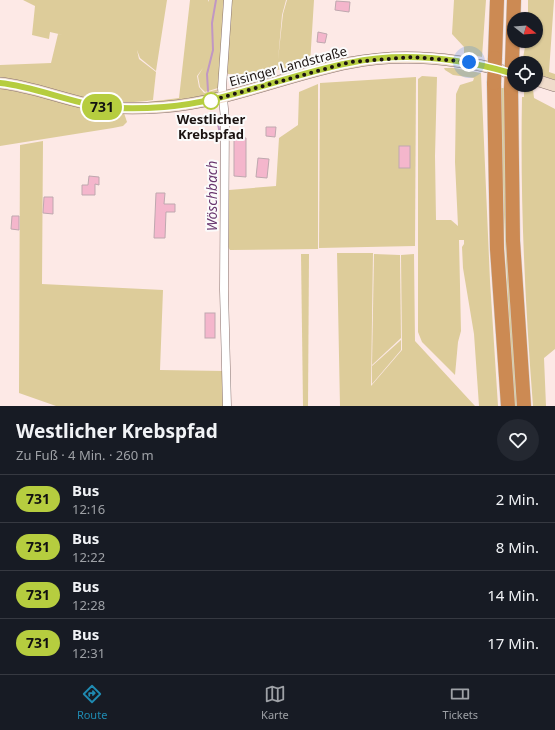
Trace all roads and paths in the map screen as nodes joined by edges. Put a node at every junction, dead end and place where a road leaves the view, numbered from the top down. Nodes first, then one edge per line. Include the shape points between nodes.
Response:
1 (228, 0) edge
2 (497, 0) edge
3 (514, 0) edge
4 (513, 56) edge
5 (507, 67) edge
6 (543, 82) edge
7 (0, 83) edge
8 (555, 86) edge
9 (512, 92) edge
10 (223, 98) junction
11 (227, 406) edge
12 (508, 406) edge
13 (524, 406) edge

1 - 10 street
2 - 12 highway, bridge via 494,84 498,249
3 - 4 highway
5 - 10 main road, Eisinger Landstraße via 444,58 413,57 350,62
6 - 8 main road
7 - 10 main road, Eisinger Landstraße via 90,105 109,107 163,108
9 - 13 highway, bridge via 513,241
10 - 11 street

